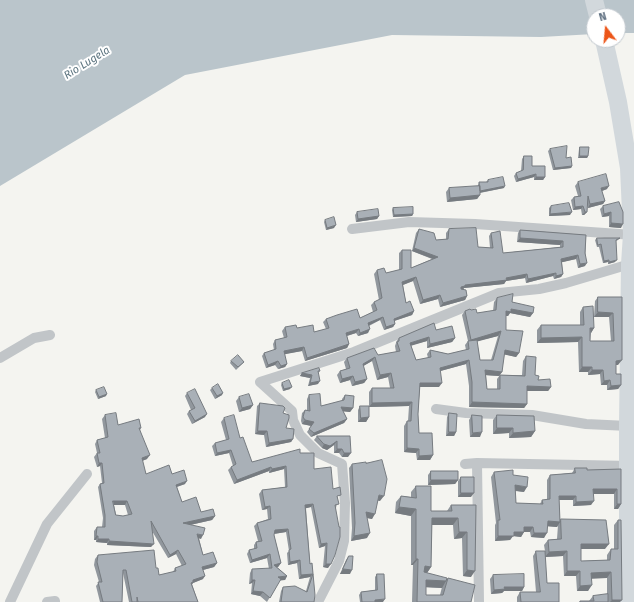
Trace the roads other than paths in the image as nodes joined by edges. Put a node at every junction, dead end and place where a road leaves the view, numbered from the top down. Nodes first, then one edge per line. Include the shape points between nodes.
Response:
1 (606, 48) edge
2 (352, 229) dead end
3 (633, 234) edge
4 (630, 264) junction
5 (50, 335) dead end
6 (0, 358) edge
7 (436, 409) dead end
8 (628, 426) junction
9 (477, 463) junction
10 (465, 464) dead end
11 (632, 466) edge
12 (87, 474) dead end
13 (10, 602) edge
14 (318, 602) edge
15 (479, 602) edge
16 (628, 602) edge

1 - 3 highway via 629,168
2 - 3 street via 410,222
3 - 4 highway
4 - 8 highway
4 - 14 street via 566,283 500,293 354,352 260,382 292,411 300,435 318,453 342,464 344,541 339,561
5 - 6 street via 34,338
7 - 8 street via 466,413 532,415 586,424
8 - 11 highway
9 - 10 street
9 - 11 street
9 - 15 street
11 - 16 highway
12 - 13 street via 47,524

